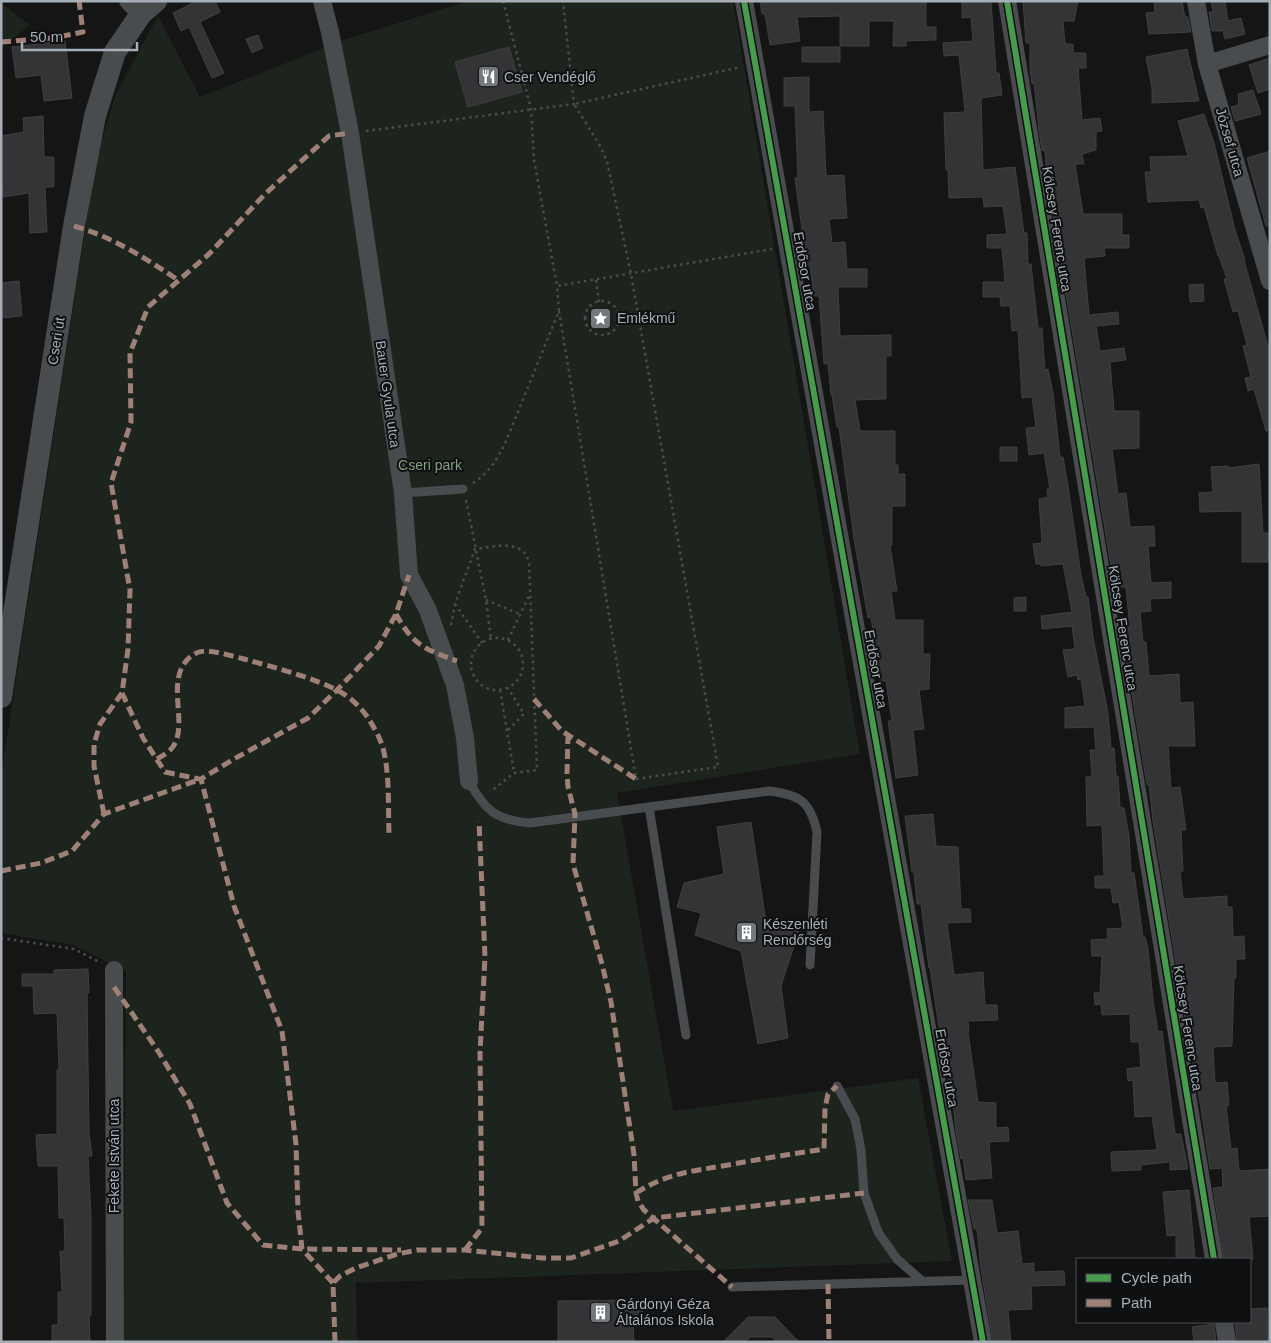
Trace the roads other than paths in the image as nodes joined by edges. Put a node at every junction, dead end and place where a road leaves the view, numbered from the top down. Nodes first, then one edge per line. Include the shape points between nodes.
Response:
1 (322, 1) edge
2 (744, 1) edge
3 (1007, 1) edge
4 (1196, 1) edge
5 (141, 5) edge
6 (1270, 44) edge
7 (1207, 64) junction
8 (1270, 281) edge
9 (464, 489) road end
10 (403, 493) junction
11 (1, 697) edge
12 (469, 781) joint
13 (649, 807) junction
14 (810, 965) dead end
15 (114, 970) road end
16 (686, 1034) dead end
17 (837, 1086) dead end
18 (1214, 1258) edge
19 (972, 1280) junction
20 (922, 1281) junction
21 (732, 1287) dead end
22 (1224, 1323) edge
23 (115, 1342) edge
24 (983, 1342) edge
25 (1227, 1342) edge

1 - 10 street, Bauer Gyula utca via 350,133
2 - 19 street, Erdősor utca
3 - 18 street, Kölcsey Ferenc utca
4 - 7 street, József utca
5 - 11 street, Cseri út via 115,52 95,116 72,236
6 - 7 street
7 - 8 street, József utca
9 - 10 lane
10 - 12 street, Bauer Gyula utca via 409,576 427,608 455,685
12 - 13 lane via 479,800 494,814 511,821 530,823
13 - 14 lane via 770,791 789,794 804,802 813,815 817,832
13 - 16 lane
15 - 23 street, Fekete István utca
17 - 20 lane via 855,1119 864,1194 878,1232 897,1259
19 - 20 lane
19 - 24 street, Erdősor utca
20 - 21 lane
22 - 25 street

